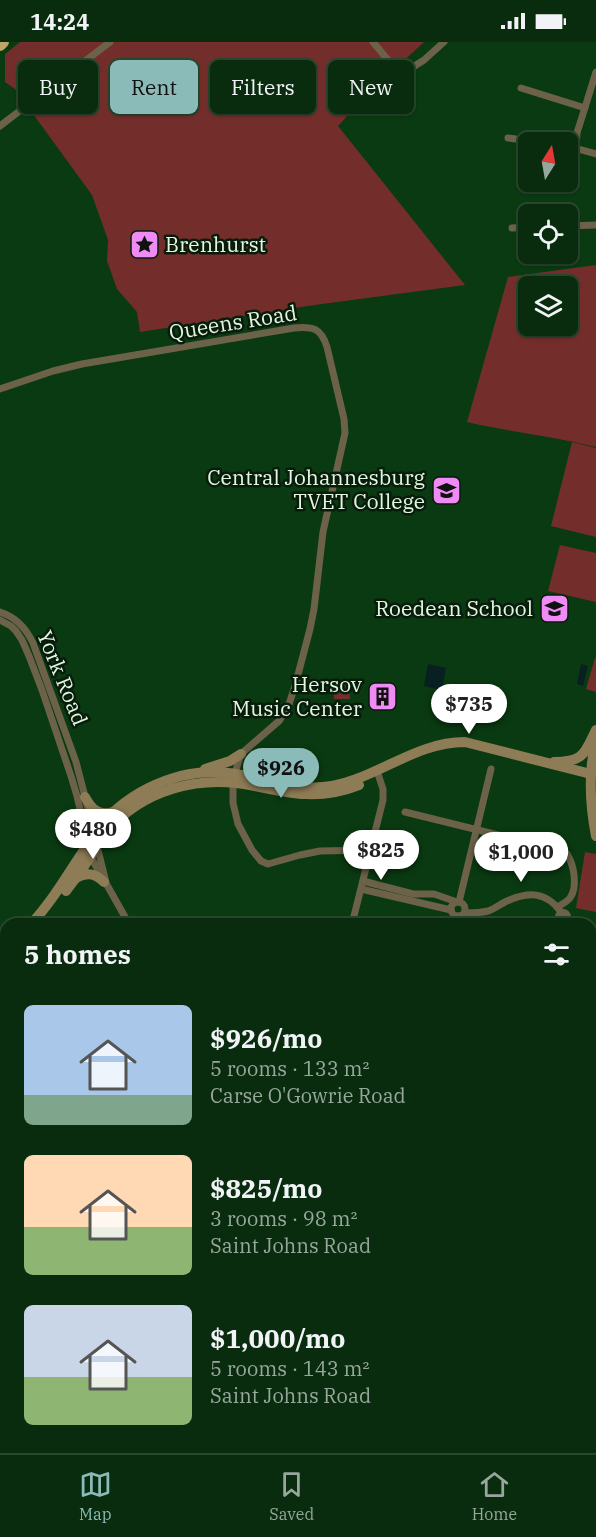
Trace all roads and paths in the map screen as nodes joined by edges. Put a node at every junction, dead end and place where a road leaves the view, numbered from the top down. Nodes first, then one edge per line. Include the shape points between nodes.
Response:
1 (110, 42) edge
2 (373, 42) edge
3 (444, 42) edge
4 (596, 72) edge
5 (521, 88) dead end
6 (585, 108) junction
7 (0, 126) edge
8 (577, 132) edge
9 (508, 138) dead end
10 (518, 139) edge
11 (578, 149) edge
12 (596, 154) edge
13 (596, 225) edge
14 (578, 226) edge
15 (512, 228) dead end
16 (518, 228) edge
17 (0, 389) edge
18 (0, 612) edge
19 (0, 620) edge
20 (596, 730) edge
21 (596, 741) edge
22 (240, 756) junction
23 (545, 762) junction
24 (78, 768) junction
25 (491, 769) dead end
26 (69, 770) junction
27 (193, 773) junction
28 (379, 774) junction
29 (589, 774) edge
30 (234, 778) junction
31 (256, 778) junction
32 (593, 791) edge
33 (85, 797) junction
34 (113, 812) junction
35 (405, 812) dead end
36 (477, 830) junction
37 (596, 836) edge
38 (526, 842) dead end
39 (92, 846) junction
40 (541, 846) dead end
41 (371, 850) junction
42 (76, 878) junction
43 (105, 884) junction
44 (362, 885) junction
45 (458, 902) junction
46 (557, 906) junction
47 (453, 913) junction
48 (465, 913) junction
49 (36, 918) edge
50 (44, 918) edge
51 (125, 918) edge
52 (354, 918) edge
53 (453, 918) edge
54 (559, 918) edge

1 - 7 street
2 - 3 street via 402,74
4 - 6 street
5 - 6 street
6 - 8 street
9 - 10 street
11 - 12 street
13 - 14 street
15 - 16 street
17 - 22 street, Queens Road via 82,364 294,328 309,327 322,334 345,428 323,532 310,629 288,707 279,721
18 - 24 street, York Road via 29,633
19 - 26 street, York Road via 22,640
20 - 23 main road via 577,759
21 - 29 main road
22 - 27 main road
22 - 30 street
22 - 31 main road
23 - 28 main road via 452,742 409,755
23 - 29 main road
24 - 26 street
24 - 33 street, York Road
25 - 36 street
26 - 39 street, York Road
27 - 30 main road
27 - 34 main road via 148,789
28 - 29 main road via 433,752 460,748
28 - 30 main road via 347,790 318,795 289,794
28 - 31 main road via 321,787 291,786
28 - 41 street via 383,800
29 - 32 main road via 594,780
30 - 31 main road
30 - 39 main road via 192,783 146,800 120,818
30 - 41 street via 233,803 238,824 261,861 268,864 320,850
32 - 37 main road
33 - 34 main road via 95,811
33 - 39 street, York Road
34 - 39 main road
35 - 36 street
36 - 38 street
36 - 45 street
39 - 42 main road
39 - 43 street, York Road
39 - 43 street, York Road
39 - 49 main road
40 - 46 street via 567,854 573,867 573,892
41 - 44 street
42 - 43 main road via 90,873
42 - 50 main road
43 - 51 street, York Road
44 - 45 street via 417,895 434,894
44 - 47 street
44 - 52 street
45 - 47 street via 453,904
45 - 48 street via 465,906
46 - 48 street via 542,896 528,894 487,911
46 - 54 street via 562,913
47 - 48 street
47 - 53 street

